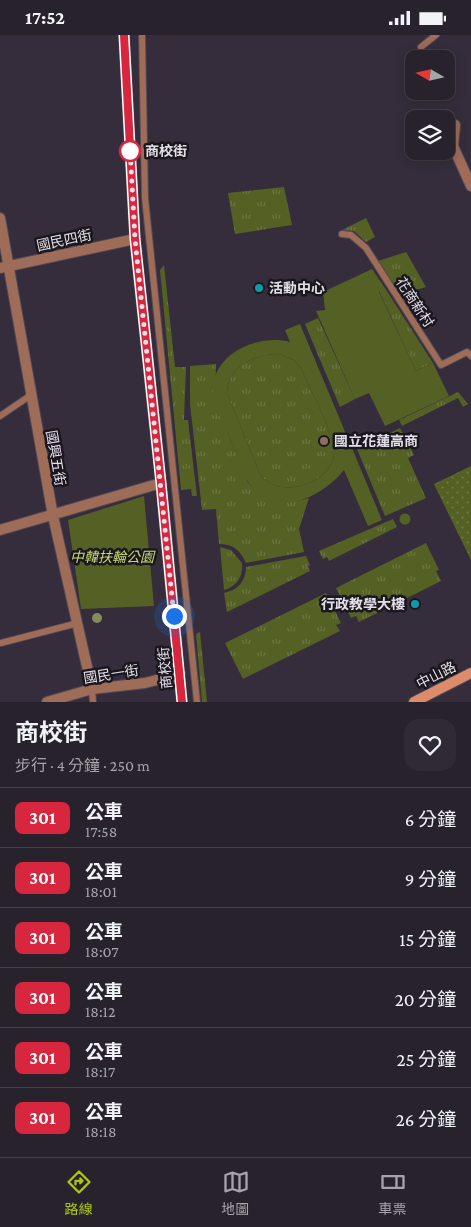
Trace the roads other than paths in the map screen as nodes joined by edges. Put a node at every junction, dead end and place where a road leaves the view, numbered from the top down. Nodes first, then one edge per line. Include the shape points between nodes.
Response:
1 (124, 35) edge
2 (142, 35) edge
3 (436, 35) edge
4 (421, 47) dead end
5 (455, 151) edge
6 (471, 186) edge
7 (0, 218) edge
8 (342, 234) dead end
9 (135, 239) junction
10 (4, 267) edge
11 (471, 356) edge
12 (31, 395) junction
13 (0, 415) edge
14 (161, 483) junction
15 (53, 516) junction
16 (0, 530) edge
17 (78, 623) junction
18 (1, 643) edge
19 (180, 673) junction
20 (471, 673) edge
21 (92, 689) junction
22 (47, 702) edge
23 (93, 702) edge
24 (182, 702) edge
25 (197, 702) edge
26 (414, 702) edge

1 - 9 street, 商校街
2 - 25 lane via 145,198
3 - 4 lane
5 - 6 street
7 - 10 street, 國興五街
8 - 11 lane, 花商新村 via 351,235 366,248 441,365 467,352
9 - 10 street, 國民四街
9 - 14 street, 商校街
10 - 12 street, 國興五街
12 - 13 lane
12 - 15 street, 國興五街
14 - 15 street
14 - 19 street, 商校街
15 - 16 street
15 - 17 street, 國興五街
17 - 18 lane
17 - 21 street, 國興五街
19 - 21 street, 國民一街 via 145,683
19 - 24 street, 商校街
20 - 26 street, 中山路
21 - 22 street, 國民一街
21 - 23 lane, 國興五街

